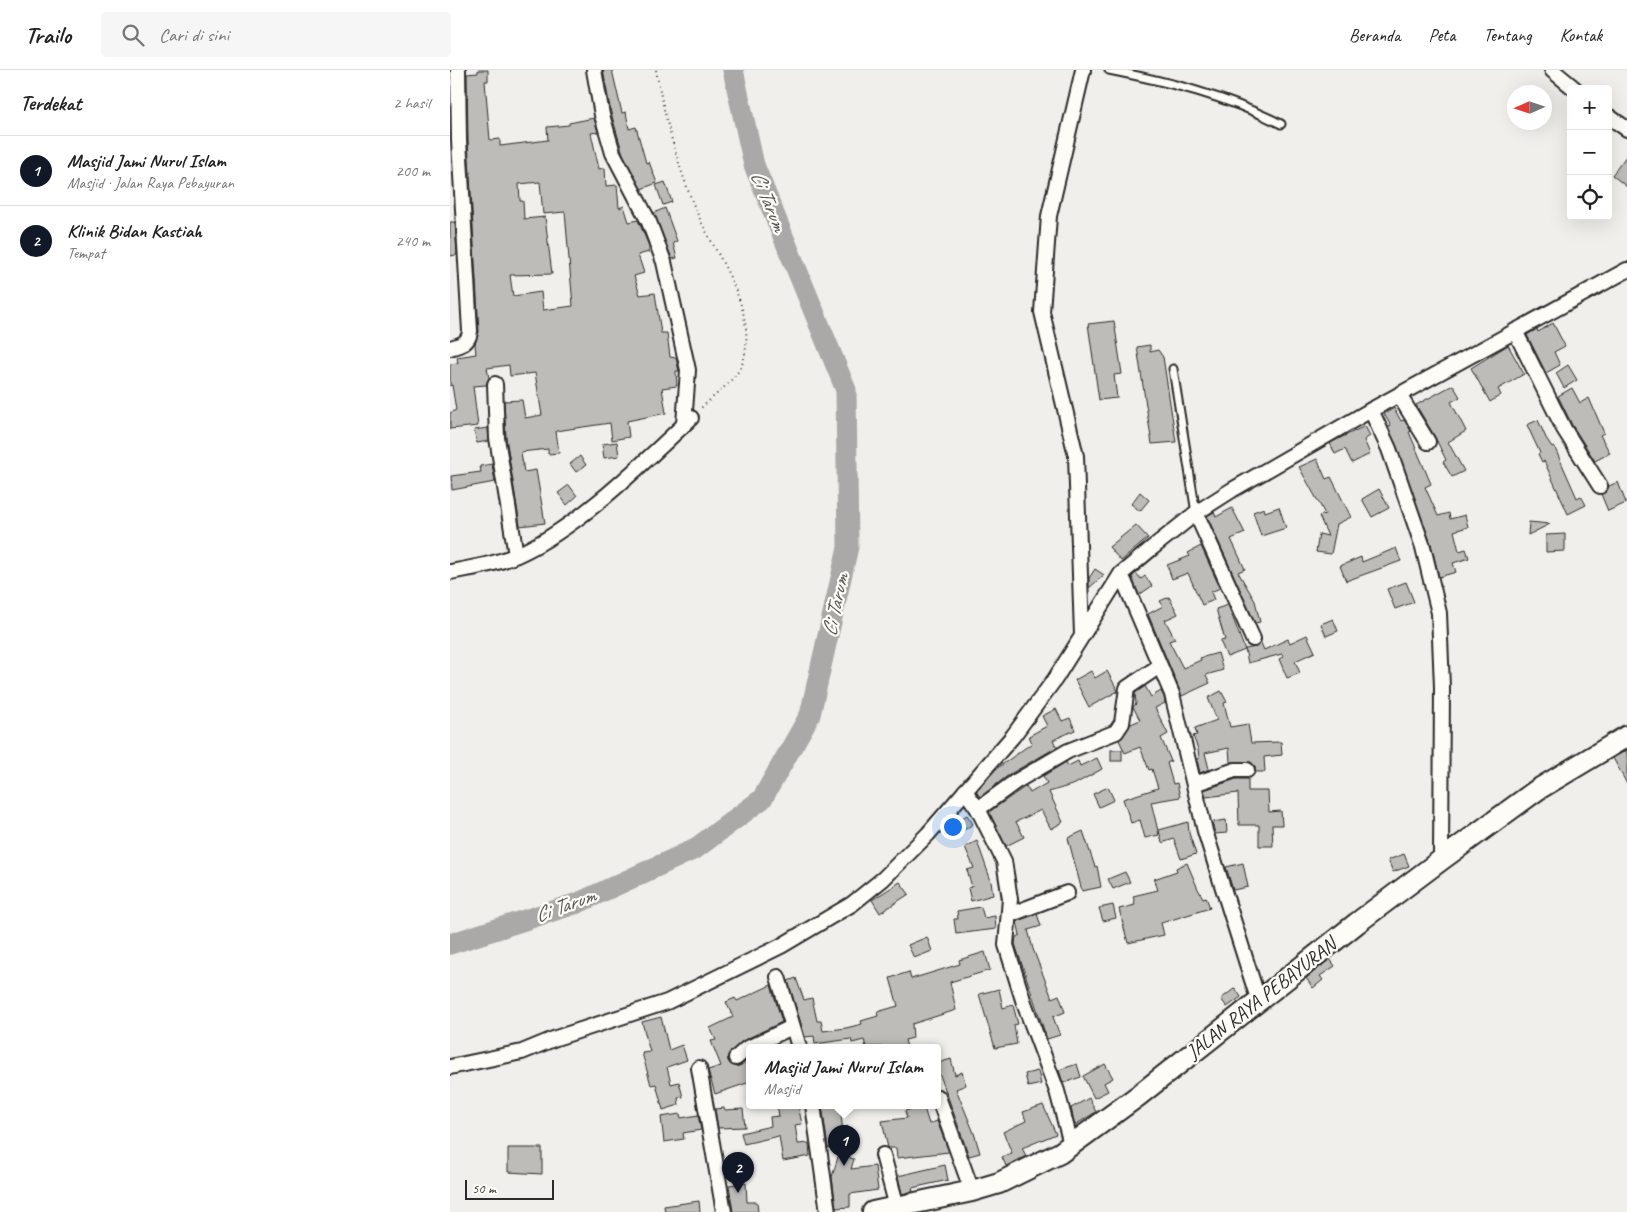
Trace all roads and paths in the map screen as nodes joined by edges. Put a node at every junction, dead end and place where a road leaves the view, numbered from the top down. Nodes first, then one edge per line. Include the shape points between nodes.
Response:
1 (458, 70) edge
2 (594, 70) edge
3 (656, 70) edge
4 (1083, 70) edge
5 (1109, 70) edge
6 (1552, 70) edge
7 (1570, 85) edge
8 (1612, 119) edge
9 (1281, 124) dead end
10 (1627, 130) edge
11 (1627, 270) edge
12 (1516, 331) junction
13 (450, 348) edge
14 (1172, 369) dead end
15 (495, 384) dead end
16 (1399, 395) junction
17 (1371, 410) junction
18 (689, 419) junction
19 (1428, 442) dead end
20 (1600, 486) dead end
21 (1196, 512) junction
22 (516, 555) junction
23 (450, 572) edge
24 (1121, 574) junction
25 (1082, 635) junction
26 (1253, 639) dead end
27 (1158, 666) junction
28 (1627, 736) edge
29 (1247, 770) dead end
30 (1194, 784) junction
31 (965, 792) junction
32 (978, 809) junction
33 (1441, 860) junction
34 (1068, 893) dead end
35 (1009, 915) junction
36 (778, 977) dead end
37 (1259, 1002) junction
38 (792, 1027) junction
39 (756, 1044) edge
40 (798, 1044) edge
41 (746, 1049) edge
42 (736, 1058) dead end
43 (450, 1067) edge
44 (699, 1068) dead end
45 (941, 1104) edge
46 (814, 1109) edge
47 (1072, 1144) junction
48 (882, 1155) dead end
49 (972, 1191) junction
50 (897, 1207) junction
51 (724, 1212) edge
52 (828, 1212) edge
53 (873, 1212) edge

1 - 13 street via 470,331 464,344
2 - 18 street via 613,153 649,222 664,262 688,370
3 - 18 path via 672,138 695,206 744,310 746,324 746,349 740,369
4 - 25 street via 1049,216 1042,312 1076,456
5 - 9 lane via 1178,84 1247,107
6 - 7 street
8 - 10 street
11 - 12 street
12 - 16 street
12 - 20 street via 1564,429
14 - 21 lane
15 - 22 street via 497,438
16 - 17 street
16 - 19 street
17 - 21 street
17 - 33 street via 1389,449 1423,547 1439,613
18 - 22 street via 582,516
21 - 24 street
21 - 26 street
22 - 23 street
24 - 25 street
24 - 27 street
25 - 31 street via 1037,706
27 - 30 street via 1172,694
27 - 32 street via 1127,688 1123,720 1116,732 1068,751 1015,782
28 - 33 main road, JALAN RAYA PEBAYURAN via 1537,790
29 - 30 street via 1236,770
30 - 37 street via 1208,840
31 - 32 street
31 - 43 street via 883,879 852,904 781,946 706,985 631,1015 522,1052
32 - 35 street via 1004,861
33 - 37 main road, JALAN RAYA PEBAYURAN
34 - 35 street
35 - 47 street via 1006,945 1013,972 1057,1091
36 - 38 street
37 - 47 main road, JALAN RAYA PEBAYURAN
38 - 39 street
38 - 40 street
41 - 42 street
44 - 51 street
45 - 49 street
46 - 52 street
47 - 49 main road, JALAN RAYA PEBAYURAN via 1030,1169
48 - 50 street
49 - 50 main road, JALAN RAYA PEBAYURAN
50 - 53 main road, JALAN RAYA PEBAYURAN

